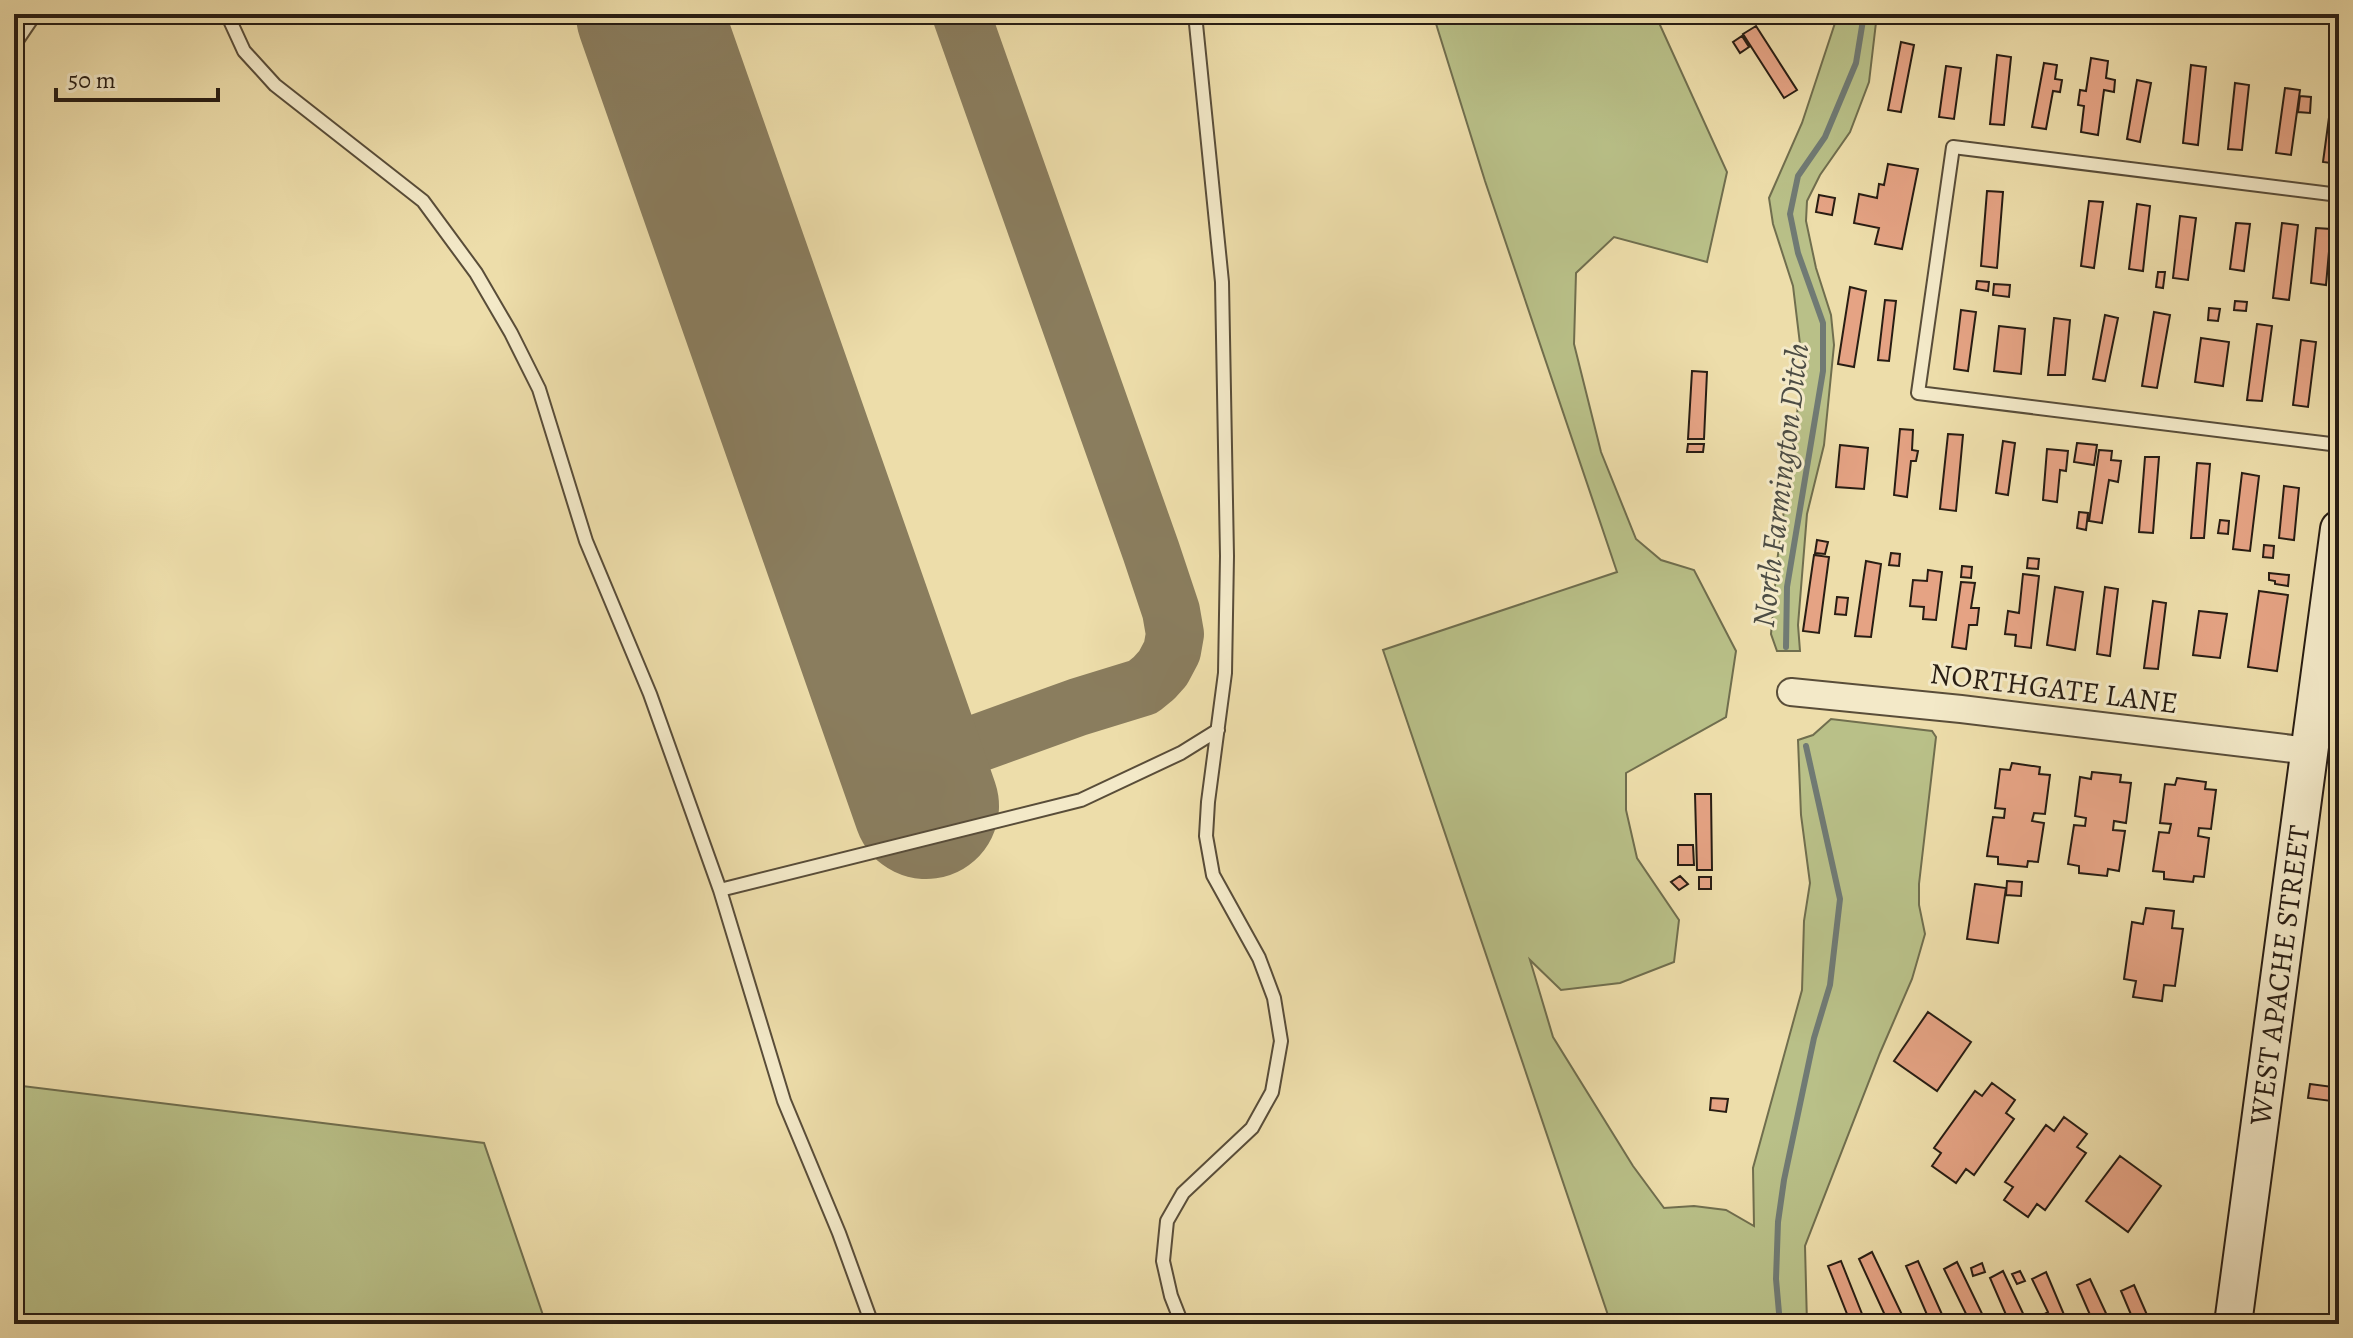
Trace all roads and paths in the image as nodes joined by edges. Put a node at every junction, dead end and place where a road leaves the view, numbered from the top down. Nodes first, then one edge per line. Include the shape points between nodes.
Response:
1 (35, 14) edge
2 (227, 14) edge
3 (1195, 14) edge
4 (14, 45) edge
5 (2339, 195) edge
6 (2339, 445) edge
7 (2339, 529) edge
8 (1791, 692) dead end
9 (1218, 730) junction
10 (2309, 751) junction
11 (720, 890) junction
12 (872, 1324) edge
13 (1182, 1324) edge
14 (2233, 1324) edge

1 - 4 lane
2 - 11 lane via 244,51 275,85 423,201 476,273 511,333 539,389 586,541 650,694
3 - 9 lane via 1222,282 1227,556 1225,673
5 - 6 lane via 1953,147 1918,393
7 - 10 main road, WEST APACHE STREET
8 - 10 street, NORTHGATE LANE
9 - 11 lane via 1081,800
9 - 13 lane via 1206,836 1213,875 1259,958 1274,998 1281,1041 1272,1092 1252,1128 1183,1193 1167,1221 1163,1261
10 - 14 main road, WEST APACHE STREET
11 - 12 lane via 784,1101

